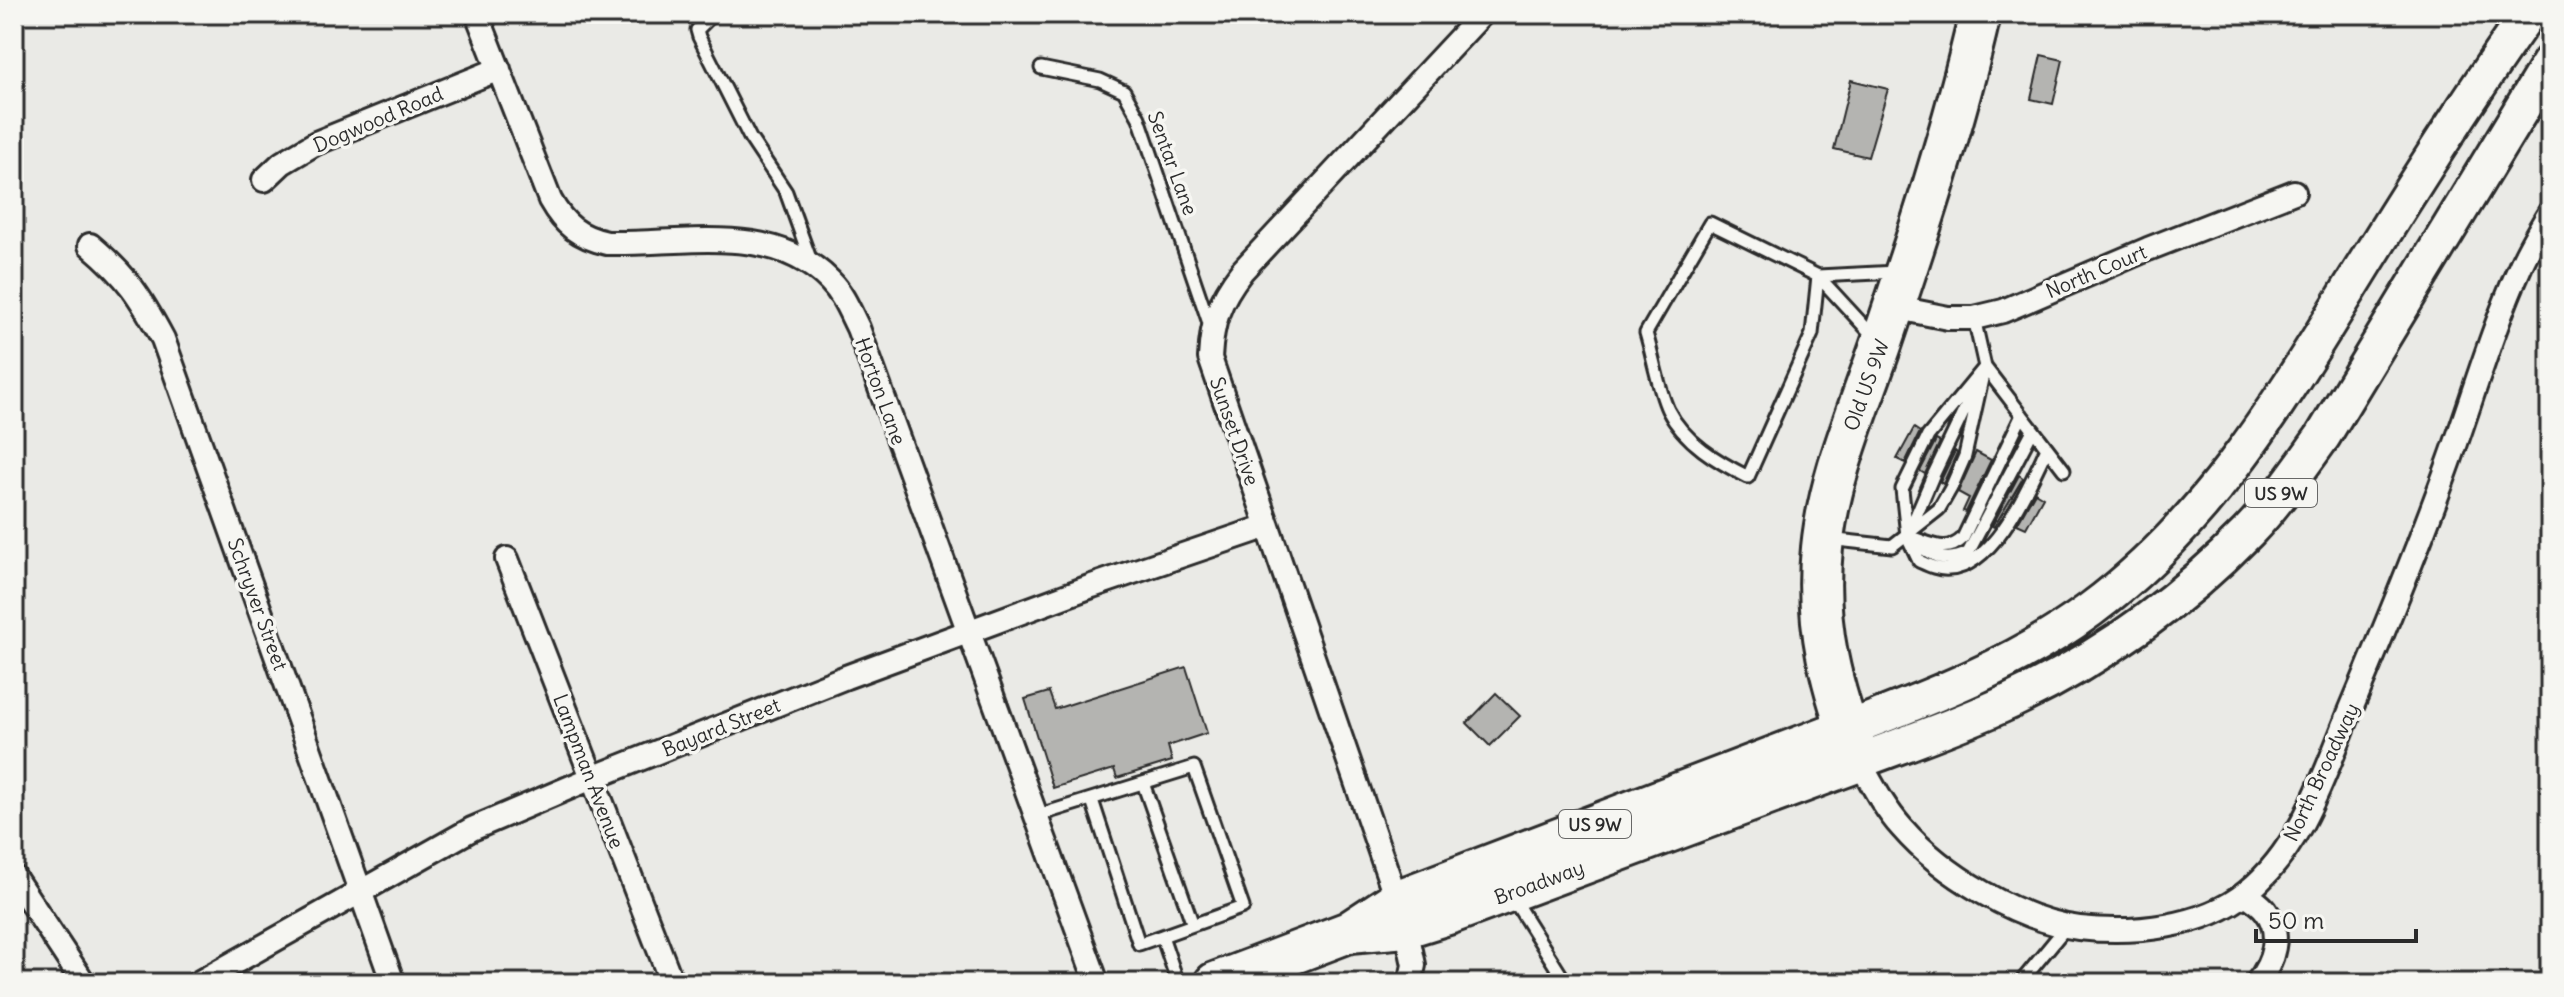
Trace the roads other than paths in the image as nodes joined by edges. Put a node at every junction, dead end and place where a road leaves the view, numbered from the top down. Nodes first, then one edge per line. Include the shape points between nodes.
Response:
1 (477, 14) edge
2 (713, 14) edge
3 (1482, 14) edge
4 (1980, 14) edge
5 (2528, 14) edge
6 (2550, 62) edge
7 (1041, 68) dead end
8 (499, 69) junction
9 (264, 180) dead end
10 (2294, 192) dead end
11 (2550, 212) edge
12 (90, 245) dead end
13 (813, 265) junction
14 (1818, 276) junction
15 (1899, 290) junction
16 (1974, 318) junction
17 (1212, 330) junction
18 (1881, 345) junction
19 (1985, 367) junction
20 (2022, 415) junction
21 (2033, 430) junction
22 (2047, 448) junction
23 (2064, 470) dead end
24 (1268, 526) junction
25 (1907, 536) junction
26 (1824, 538) junction
27 (507, 559) dead end
28 (969, 631) junction
29 (1853, 745) junction
30 (592, 778) junction
31 (1143, 783) junction
32 (1092, 800) junction
33 (1036, 816) junction
34 (14, 877) edge
35 (360, 890) junction
36 (1509, 893) junction
37 (2246, 894) junction
38 (1401, 914) junction
39 (1193, 925) junction
40 (2067, 926) junction
41 (1162, 936) junction
42 (84, 983) edge
43 (198, 983) edge
44 (393, 983) edge
45 (672, 983) edge
46 (1097, 983) edge
47 (1178, 983) edge
48 (1215, 983) edge
49 (1410, 983) edge
50 (1566, 983) edge
51 (2020, 983) edge
52 (2257, 983) edge

1 - 8 street, Horton Lane
2 - 13 lane via 697,30 699,37 750,138 786,192
3 - 17 street, Sunset Drive via 1242,271 1223,296
4 - 15 highway, Old US 9W via 1949,137
5 - 29 main road, US 9W via 2244,454 2175,536 2090,610 2044,640
6 - 29 main road, US 9W via 2323,436 2250,530 2163,608 2066,673 2010,701
7 - 17 lane, Sentar Lane via 1100,80 1124,91 1139,118
8 - 9 street, Dogwood Road via 316,143
8 - 13 street, Horton Lane via 550,200 573,231 607,243 749,241
10 - 16 street, North Court via 2003,311
11 - 37 street, North Broadway via 2521,264 2445,474 2324,774 2296,833
12 - 35 street, Schryver Street via 137,291 163,339
13 - 28 street, Horton Lane via 832,282 858,328
14 - 14 lane via 1710,223 1646,333 1668,411 1713,459 1748,477 1812,334
14 - 15 lane
14 - 18 lane
15 - 16 street, North Court via 1930,316
15 - 18 highway, Old US 9W
16 - 19 lane
17 - 24 street, Sunset Drive via 1210,358
18 - 26 highway, Old US 9W via 1844,448
19 - 20 lane
19 - 25 lane
19 - 25 lane via 1965,456 1951,488 1939,509
19 - 25 lane via 1928,436 1907,478 1902,489
20 - 21 lane
20 - 25 lane via 1963,538 1947,548
21 - 22 lane
21 - 25 lane via 1968,553 1938,558
22 - 23 lane
22 - 25 lane via 1988,550 1970,564 1945,570 1919,561
24 - 28 street, Bayard Street
24 - 38 street, Sunset Drive
25 - 26 lane via 1892,546
26 - 29 highway, Old US 9W via 1825,644 1836,701
27 - 30 street, Lampman Avenue
28 - 30 street, Bayard Street
28 - 33 street, Horton Lane
29 - 36 highway, Broadway / US 9W
29 - 38 highway, Broadway / US 9W
29 - 40 street, North Broadway via 1881,800 1922,849 1974,887
30 - 35 street, Bayard Street via 472,829
30 - 45 street, Lampman Avenue
31 - 32 lane
31 - 39 lane
31 - 39 lane via 1194,767 1243,907
32 - 33 lane
32 - 41 lane via 1139,944
33 - 46 street, Horton Lane
34 - 42 street
35 - 43 street, Bayard Street
35 - 44 street, Schryver Street
36 - 38 highway, Broadway / US 9W
36 - 50 lane
37 - 40 street, North Broadway via 2201,917 2154,927
37 - 52 street via 2267,912 2276,937
38 - 48 highway, Broadway / US 9W
38 - 49 street, Sunset Drive via 1414,965
39 - 41 lane
40 - 51 lane
41 - 47 lane

